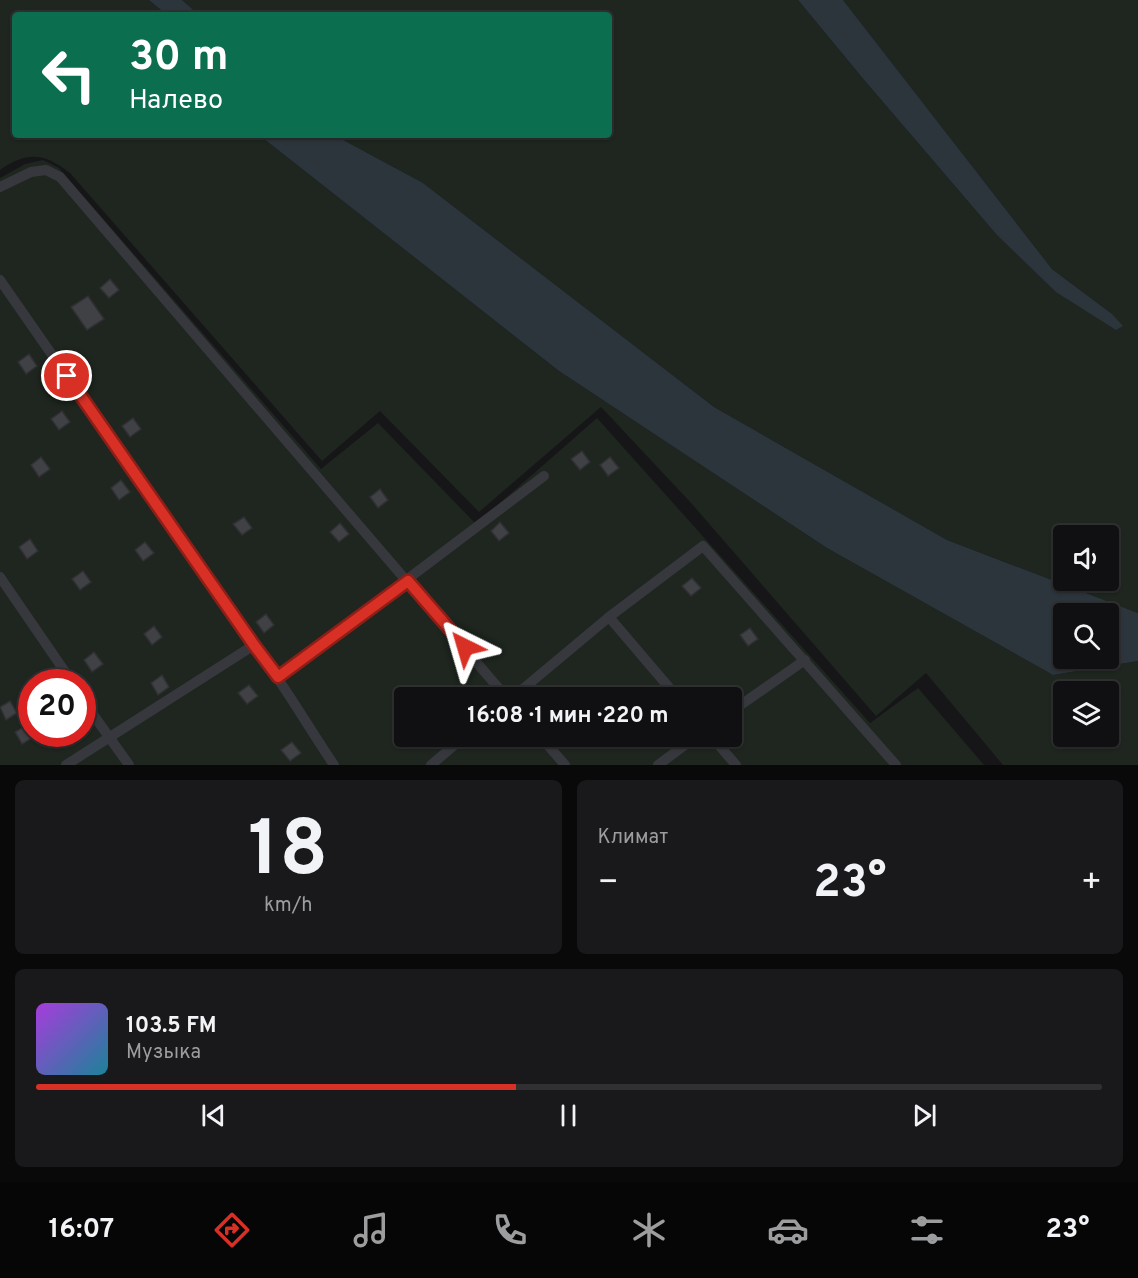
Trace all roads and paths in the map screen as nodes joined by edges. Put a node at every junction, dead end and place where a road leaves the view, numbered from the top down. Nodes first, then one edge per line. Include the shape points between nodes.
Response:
1 (0, 188) edge
2 (0, 280) edge
3 (544, 476) dead end
4 (0, 577) edge
5 (408, 581) junction
6 (609, 618) junction
7 (254, 645) junction
8 (805, 660) junction
9 (63, 669) edge
10 (278, 677) junction
11 (500, 687) edge
12 (524, 687) edge
13 (669, 687) edge
14 (742, 704) edge
15 (96, 718) edge
16 (110, 738) junction
17 (452, 747) edge
18 (549, 747) edge
19 (682, 747) edge
20 (720, 747) edge
21 (66, 765) edge
22 (129, 765) edge
23 (334, 765) edge
24 (431, 765) edge
25 (565, 765) edge
26 (658, 765) edge
27 (735, 765) edge
28 (896, 765) edge

1 - 5 lane via 32,172 46,170 60,177
2 - 7 lane
3 - 5 lane
4 - 9 lane
5 - 10 lane
5 - 11 lane
6 - 8 lane via 703,546
6 - 12 lane
6 - 13 lane
7 - 10 lane
7 - 16 lane
8 - 14 lane
8 - 28 lane
10 - 23 lane
15 - 16 lane
16 - 21 lane
16 - 22 lane
17 - 24 lane
18 - 25 lane
19 - 26 lane
20 - 27 lane

